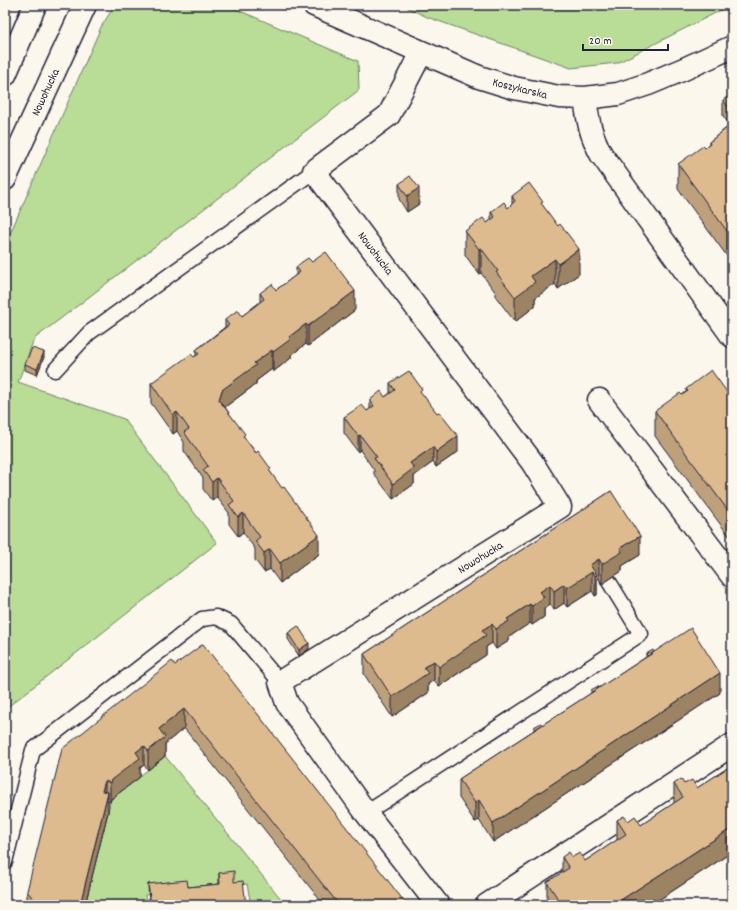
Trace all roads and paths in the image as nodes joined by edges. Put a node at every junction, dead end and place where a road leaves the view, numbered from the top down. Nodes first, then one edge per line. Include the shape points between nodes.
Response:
1 (35, 5) edge
2 (85, 5) edge
3 (314, 5) edge
4 (732, 47) edge
5 (421, 53) junction
6 (5, 75) edge
7 (585, 98) junction
8 (314, 171) junction
9 (5, 179) edge
10 (732, 336) edge
11 (55, 370) dead end
12 (599, 400) dead end
13 (732, 576) edge
14 (608, 580) edge
15 (280, 682) junction
16 (732, 745) edge
17 (366, 813) junction
18 (5, 862) edge
19 (438, 905) edge
20 (487, 905) edge

1 - 6 street
2 - 9 street, Nowohucka
3 - 5 street, Koszykarska
4 - 7 street, Koszykarska via 648,84 618,94
5 - 7 street, Koszykarska via 478,77 514,88 559,97
5 - 8 street via 389,115
7 - 10 street via 592,138 600,154
8 - 11 lane via 89,333
8 - 15 street, Nowohucka via 532,462 560,507
12 - 13 street
14 - 17 lane via 641,634
15 - 17 street via 286,703
15 - 18 lane via 230,624 216,617 202,619 32,750
16 - 20 street
17 - 19 street

